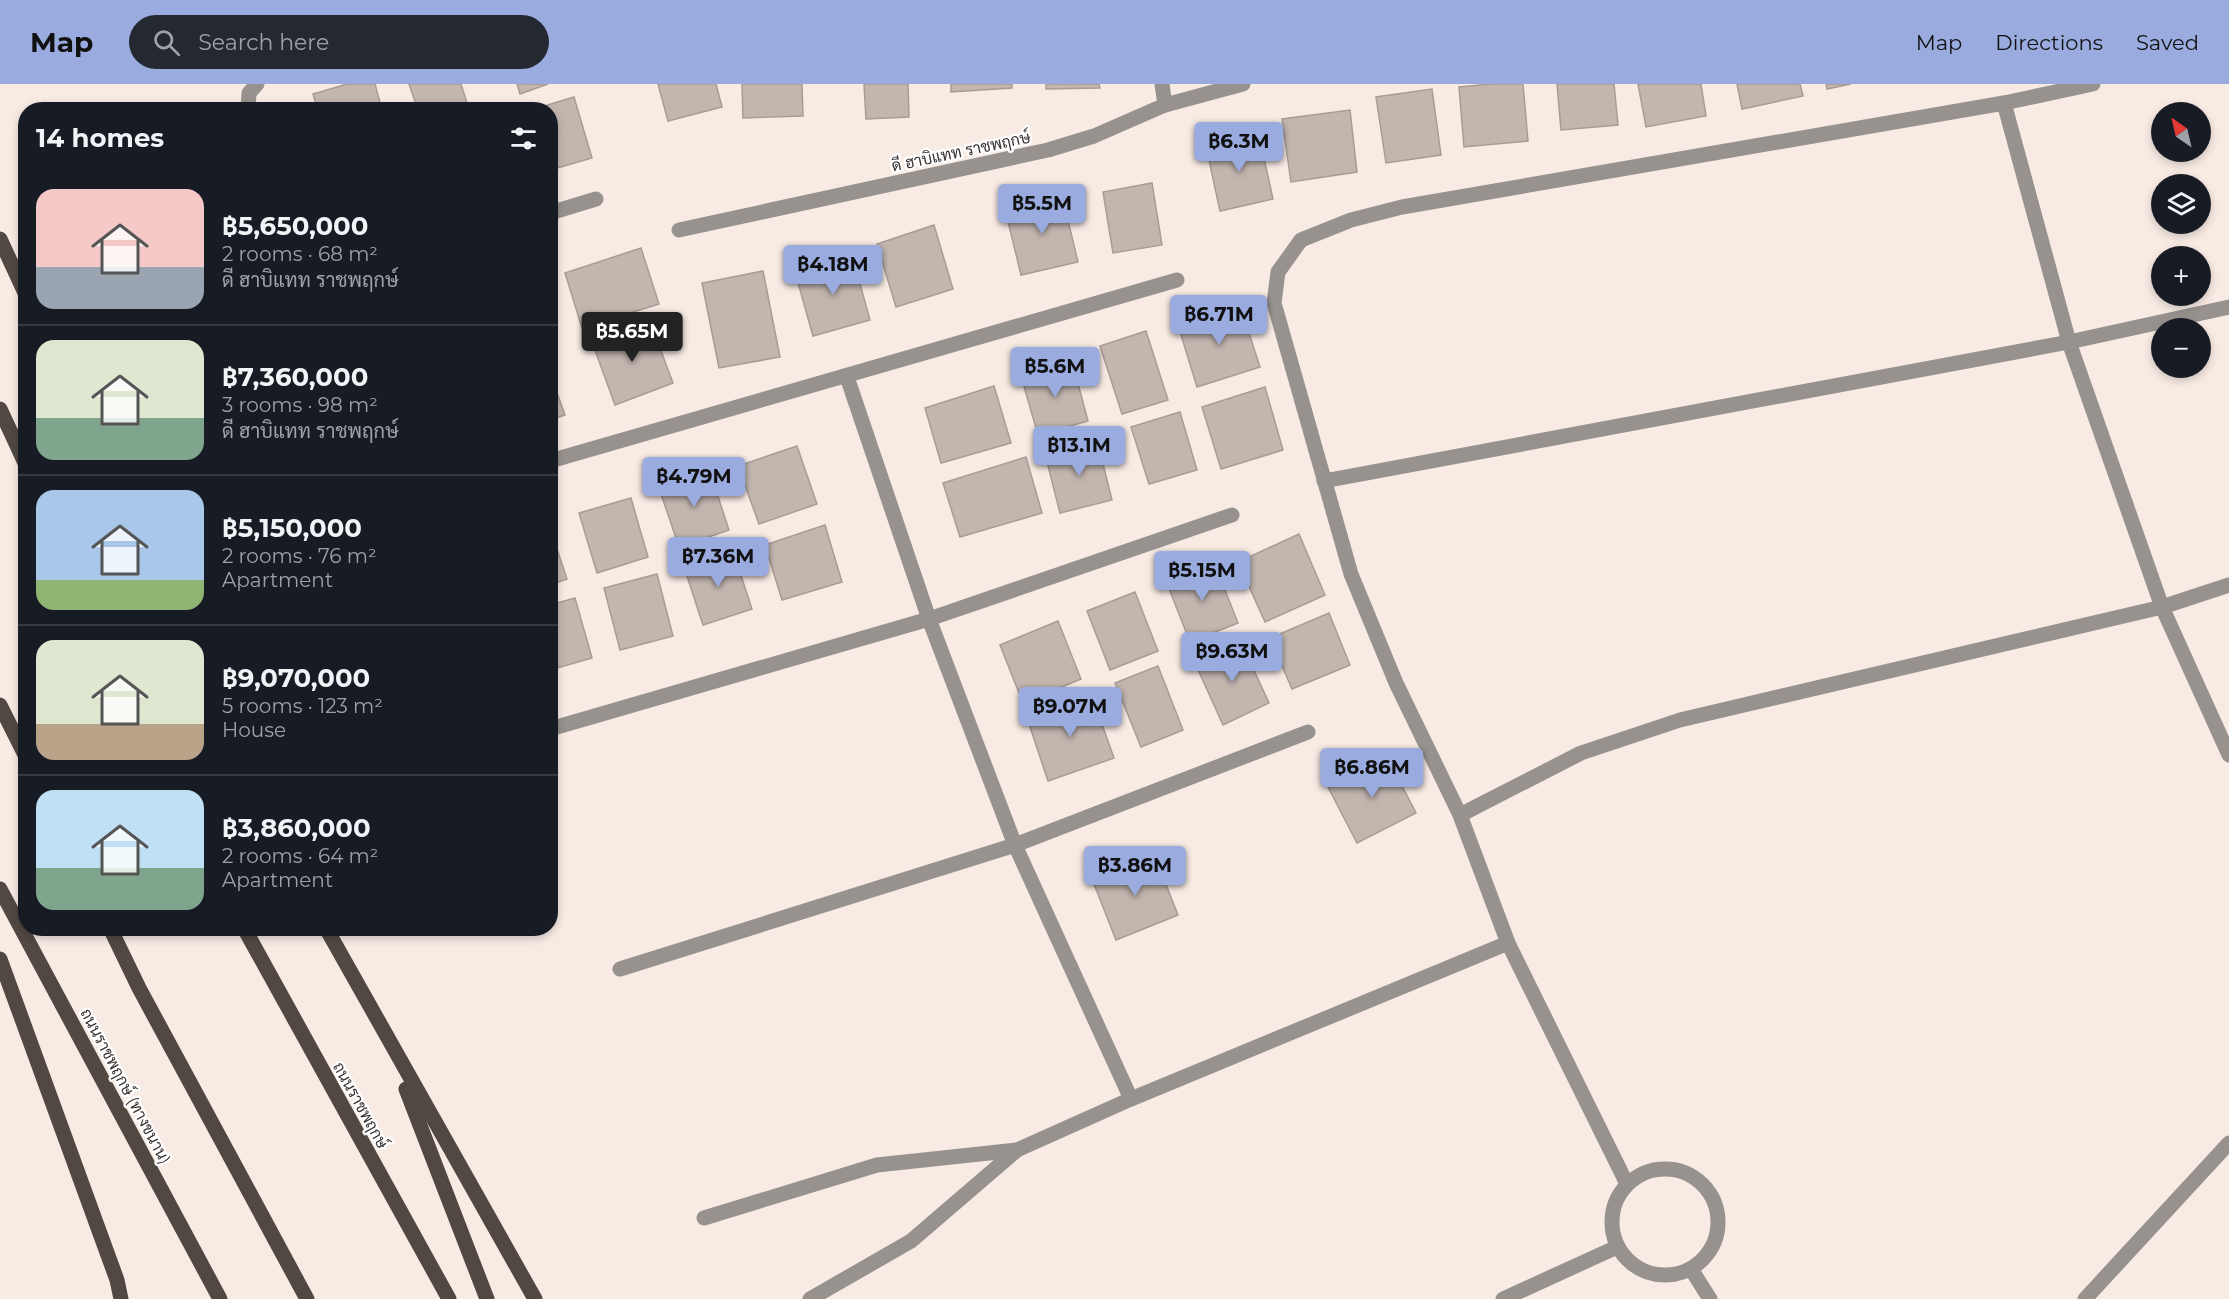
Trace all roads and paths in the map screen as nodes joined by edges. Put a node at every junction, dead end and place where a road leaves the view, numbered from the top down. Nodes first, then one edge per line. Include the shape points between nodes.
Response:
1 (257, 84) edge
2 (1162, 84) edge
3 (1243, 84) edge
4 (2093, 84) edge
5 (248, 102) edge
6 (2004, 103) junction
7 (1165, 105) junction
8 (596, 199) dead end
9 (558, 211) edge
10 (679, 230) dead end
11 (0, 239) edge
12 (18, 278) edge
13 (1178, 280) dead end
14 (2229, 307) edge
15 (2069, 342) junction
16 (847, 377) junction
17 (0, 409) edge
18 (18, 448) edge
19 (558, 459) edge
20 (1324, 482) junction
21 (1232, 515) dead end
22 (2229, 585) edge
23 (2162, 607) junction
24 (929, 619) junction
25 (0, 705) edge
26 (558, 727) edge
27 (1308, 732) dead end
28 (18, 741) edge
29 (2229, 755) edge
30 (1460, 815) junction
31 (1015, 845) junction
32 (0, 889) edge
33 (18, 923) edge
34 (25, 936) edge
35 (114, 936) edge
36 (248, 936) edge
37 (330, 936) edge
38 (1508, 943) junction
39 (0, 958) edge
40 (620, 969) dead end
41 (389, 1044) junction
42 (1131, 1099) junction
43 (2229, 1143) edge
44 (1017, 1150) junction
45 (1627, 1184) junction
46 (704, 1218) dead end
47 (1617, 1247) junction
48 (1691, 1269) junction
49 (119, 1299) edge
50 (220, 1299) edge
51 (307, 1299) edge
52 (449, 1299) edge
53 (487, 1299) edge
54 (535, 1299) edge
55 (810, 1299) edge
56 (1503, 1299) edge
57 (1710, 1299) edge
58 (2085, 1299) edge

1 - 5 street via 249,93
2 - 7 street
3 - 7 street, ดี ฮาบิแทท ราชพฤกษ์
4 - 6 street
6 - 15 street
6 - 20 street via 1402,207 1351,220 1301,240 1278,272 1274,303
7 - 10 street, ดี ฮาบิแทท ราชพฤกษ์ via 1094,136 1048,150
8 - 9 street
11 - 12 main road
13 - 16 street
14 - 15 street
15 - 20 street
15 - 23 street
16 - 19 street
16 - 24 street
17 - 18 main road
20 - 30 street via 1351,574 1396,683
21 - 24 street
22 - 23 street
23 - 29 street
23 - 30 street via 1680,720 1581,753
24 - 26 street
24 - 31 street
25 - 28 main road
27 - 31 street
30 - 38 street
31 - 40 street
31 - 42 street
32 - 33 main road, ถนนราชพฤกษ์ (ทางขนาน)
34 - 50 main road, ถนนราชพฤกษ์ (ทางขนาน)
35 - 51 main road
36 - 52 main road, ถนนราชพฤกษ์
37 - 41 main road
38 - 42 street
38 - 45 street
39 - 49 main road via 117,1280
41 - 53 main road
41 - 54 main road
42 - 44 street
43 - 58 street
44 - 46 street via 877,1165
44 - 55 street via 911,1241
45 - 47 street via 1614,1203 1611,1226
45 - 48 street via 1654,1169 1684,1171 1708,1190 1719,1218 1712,1248
47 - 48 street via 1636,1268 1663,1276
47 - 56 street
48 - 57 street

